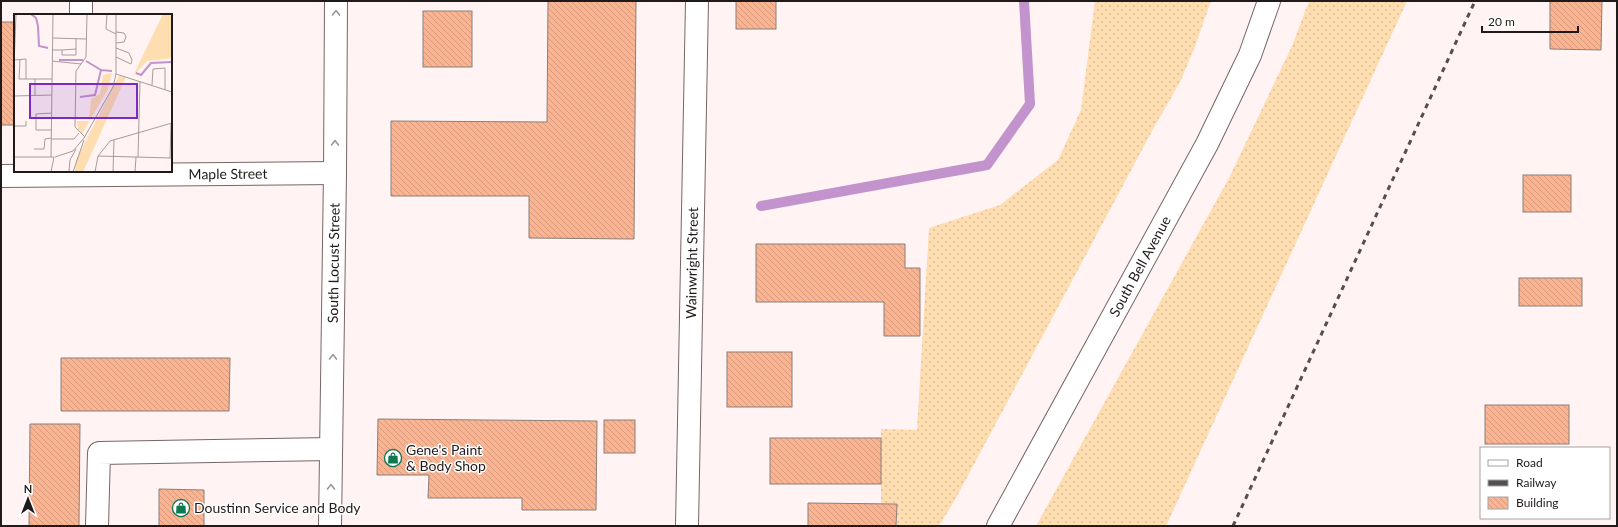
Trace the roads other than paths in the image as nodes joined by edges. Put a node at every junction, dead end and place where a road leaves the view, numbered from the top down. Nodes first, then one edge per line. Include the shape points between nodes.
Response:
1 (80, 1) edge
2 (336, 1) edge
3 (697, 1) edge
4 (1269, 1) edge
5 (81, 14) edge
6 (81, 173) edge
7 (336, 173) junction
8 (1, 176) edge
9 (332, 449) junction
10 (97, 526) edge
11 (330, 526) edge
12 (687, 526) edge
13 (998, 526) edge

1 - 5 main road
7 -> 2 main road, South Locust Street
3 - 12 main road, Wainwright Street
4 - 13 main road, South Bell Avenue via 1250,55 1207,144
6 - 7 main road, Maple Street
6 - 8 main road, Maple Street
9 -> 7 main road, South Locust Street
9 - 10 main road via 99,453
11 -> 9 main road, South Locust Street

